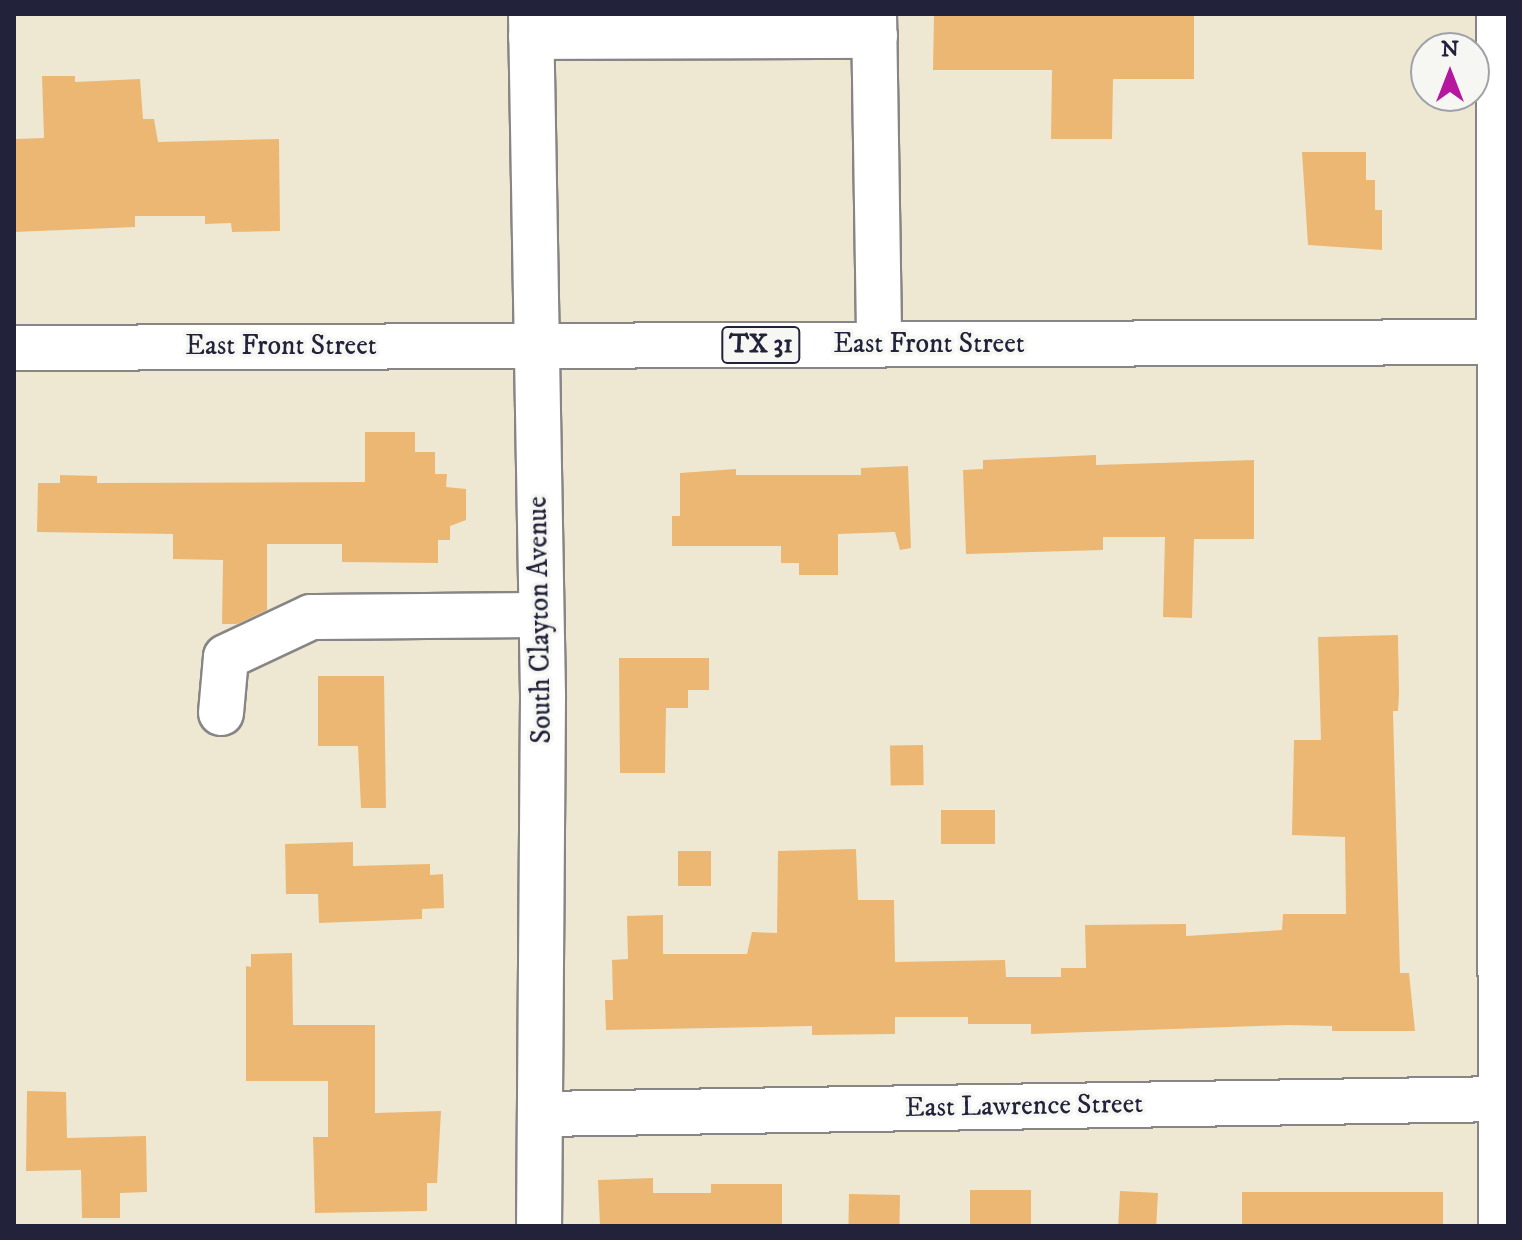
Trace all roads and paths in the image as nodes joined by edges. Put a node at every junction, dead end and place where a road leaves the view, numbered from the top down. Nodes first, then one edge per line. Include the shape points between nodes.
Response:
1 (1499, 14) edge
2 (874, 25) edge
3 (531, 26) edge
4 (1504, 342) edge
5 (879, 344) junction
6 (533, 345) junction
7 (14, 348) edge
8 (541, 615) junction
9 (221, 713) dead end
10 (1505, 1099) edge
11 (540, 1114) junction
12 (539, 1226) edge
13 (1501, 1226) edge

1 - 4 street
2 - 3 street
2 - 5 street
3 - 6 street, South Clayton Avenue
4 - 5 street, East Front Street / TX 31
4 - 10 street
5 - 6 street, East Front Street / TX 31
6 - 7 street, East Front Street / TX 31
6 - 8 street, South Clayton Avenue
8 - 9 street via 311,617 226,657
8 - 11 street, South Clayton Avenue
10 - 11 street, East Lawrence Street
10 - 13 street
11 - 12 street, South Clayton Avenue

